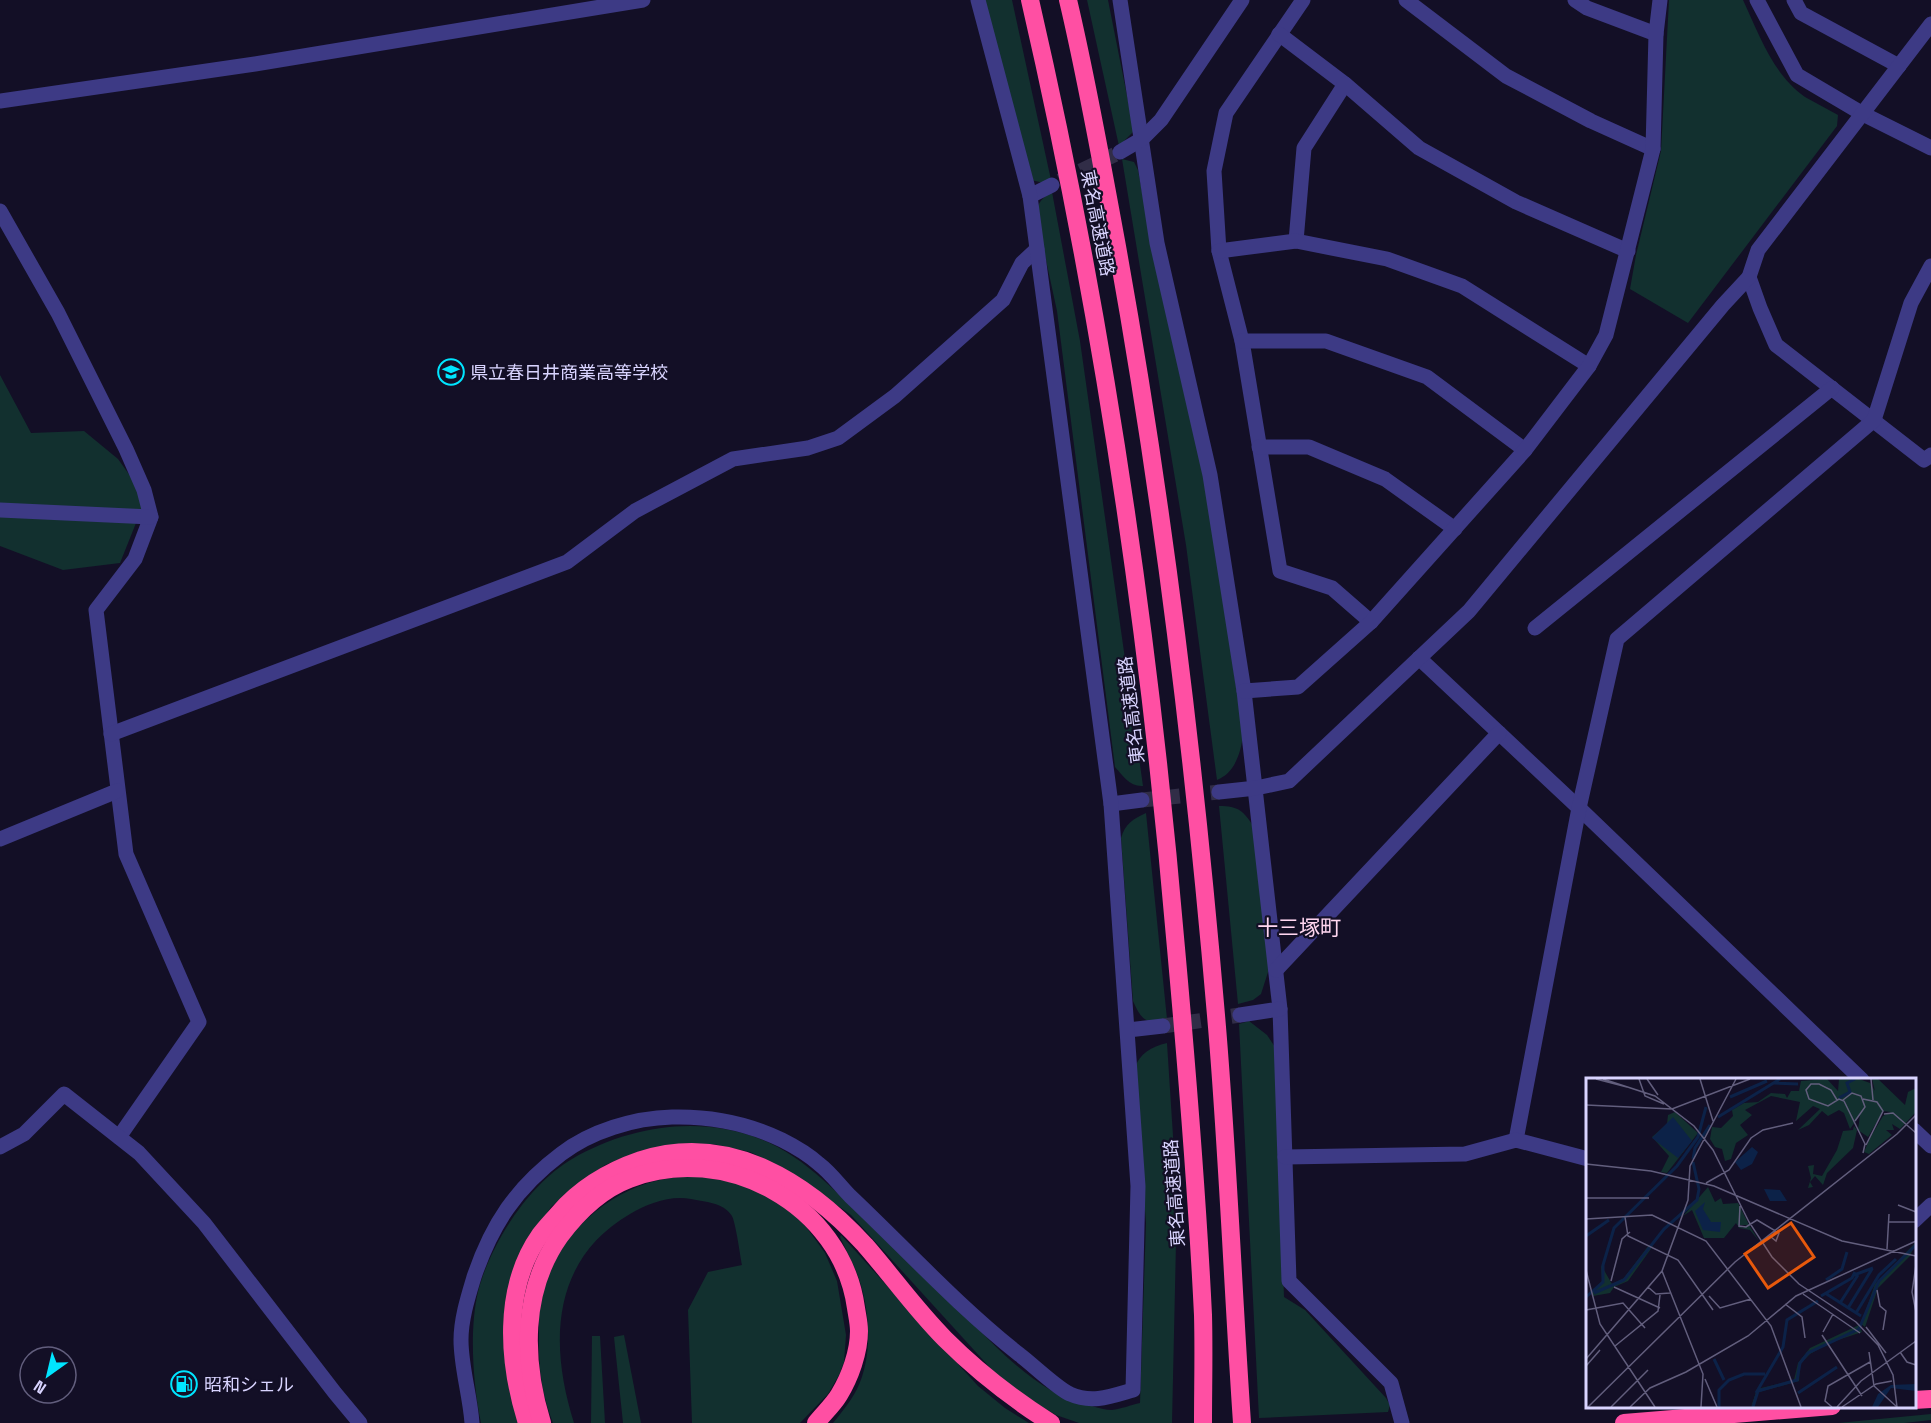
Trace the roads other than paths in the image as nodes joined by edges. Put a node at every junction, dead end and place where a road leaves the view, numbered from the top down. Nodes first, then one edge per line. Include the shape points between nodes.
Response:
1 (643, 0) edge
2 (978, 0) edge
3 (1030, 0) edge
4 (1068, 0) edge
5 (1120, 0) edge
6 (1242, 0) edge
7 (1303, 0) edge
8 (1406, 0) edge
9 (1575, 0) edge
10 (1660, 0) edge
11 (1757, 0) edge
12 (1794, 0) edge
13 (1931, 24) edge
14 (1279, 34) junction
15 (1656, 34) junction
16 (1899, 66) junction
17 (1345, 84) junction
18 (0, 101) edge
19 (1863, 114) junction
20 (1142, 139) junction
21 (1931, 148) edge
22 (1653, 149) junction
23 (1120, 152) tunnel mouth
24 (1052, 185) tunnel mouth
25 (1030, 195) junction
26 (0, 211) edge
27 (1296, 241) junction
28 (1037, 249) junction
29 (1219, 251) junction
30 (1628, 251) junction
31 (1931, 266) edge
32 (1749, 277) junction
33 (1242, 341) junction
34 (1589, 366) junction
35 (1832, 388) junction
36 (1874, 420) junction
37 (1259, 447) junction
38 (1525, 450) junction
39 (1931, 455) edge
40 (0, 510) edge
41 (151, 517) junction
42 (1455, 529) junction
43 (1371, 622) junction
44 (1535, 628) dead end
45 (1419, 658) junction
46 (1244, 692) junction
47 (1498, 733) junction
48 (111, 734) junction
49 (1256, 788) junction
50 (117, 791) junction
51 (1219, 792) tunnel mouth
52 (1142, 800) tunnel mouth
53 (1111, 804) junction
54 (1579, 808) junction
55 (0, 839) edge
56 (1276, 970) junction
57 (1280, 1009) junction
58 (1240, 1015) tunnel mouth
59 (1163, 1026) tunnel mouth
60 (1128, 1030) junction
61 (1860, 1078) edge
62 (1916, 1132) edge
63 (119, 1137) junction
64 (1516, 1140) junction
65 (1931, 1146) edge
66 (0, 1147) edge
67 (1285, 1157) junction
68 (1586, 1159) edge
69 (1931, 1205) edge
70 (1916, 1219) edge
71 (1931, 1399) edge
72 (1916, 1400) edge
73 (1819, 1408) edge
74 (360, 1423) edge
75 (472, 1423) edge
76 (527, 1423) edge
77 (542, 1423) edge
78 (816, 1423) edge
79 (1051, 1423) edge
80 (1203, 1423) edge
81 (1242, 1423) edge
82 (1402, 1423) edge
83 (1624, 1423) edge

1 - 18 street via 255,64
2 - 25 street
3 - 80 highway, 東名高速道路 via 1099,333 1145,648 1166,824 1184,1034 1203,1316
4 - 81 highway, 東名高速道路 via 1131,324 1176,636 1217,1029
5 - 20 street
6 - 20 street via 1161,120
7 - 14 street
8 - 22 street via 1506,76
9 - 15 street
10 - 15 street
11 - 19 street via 1797,75
12 - 16 street via 1801,13
13 - 16 street
14 - 17 street
14 - 29 street via 1226,113 1214,171
15 - 22 street
16 - 19 street
17 - 27 street via 1304,148
17 - 30 street via 1419,148 1516,202
19 - 21 street
19 - 32 street via 1758,250
20 - 23 street
20 - 46 street via 1157,243 1210,475
22 - 30 street
24 - 25 street
25 - 28 street
26 - 41 street via 58,313 126,449
27 - 29 street
27 - 34 street via 1387,259 1462,286
28 - 48 street via 1022,263 1004,300 895,396 838,438 808,448 733,459 635,511 567,562
28 - 53 street
29 - 33 street
30 - 34 street via 1606,335
31 - 36 street via 1911,303
32 - 35 street via 1776,345
32 - 45 street via 1469,611
33 - 37 street
33 - 38 street via 1326,341 1427,377
34 - 38 street
35 - 36 street
35 - 44 street
36 - 39 street via 1924,460
36 - 54 street via 1617,639
37 - 42 street via 1309,447 1385,479
37 - 43 street via 1280,571 1332,588
38 - 42 street
40 - 41 street
41 - 48 street via 135,560 96,610
42 - 43 street
43 - 46 street via 1298,687
45 - 47 street
45 - 49 street via 1289,781
46 - 49 street
47 - 54 street
47 - 56 street
48 - 50 street
49 - 51 street
49 - 56 street
50 - 55 street
50 - 63 street via 126,854 199,1022
52 - 53 street
53 - 60 street
54 - 61 street
54 - 64 street
56 - 57 street
57 - 58 street
57 - 67 street
59 - 60 street
60 - 75 street via 1138,1186 1132,1390 1099,1400 1070,1395 976,1317 820,1164 783,1140 718,1119 663,1117 631,1122 567,1150 516,1195 498,1220 466,1300 461,1340
62 - 65 street
63 - 66 street via 64,1094 24,1134
63 - 74 street via 204,1223
64 - 67 street via 1465,1154
64 - 68 street
67 - 82 street via 1289,1281 1391,1383
69 - 70 street
71 - 72 highway
73 - 83 highway
76 - 79 highway via 513,1357 512,1313 523,1269 540,1236 568,1202 592,1182 653,1156 680,1153 714,1153 745,1160 774,1172 809,1194 864,1245 944,1338 1012,1396
77 - 78 highway via 528,1356 531,1314 544,1263 573,1219 596,1197 628,1179 684,1167 736,1174 770,1187 818,1224 841,1260 854,1288 859,1331 853,1364 839,1395

